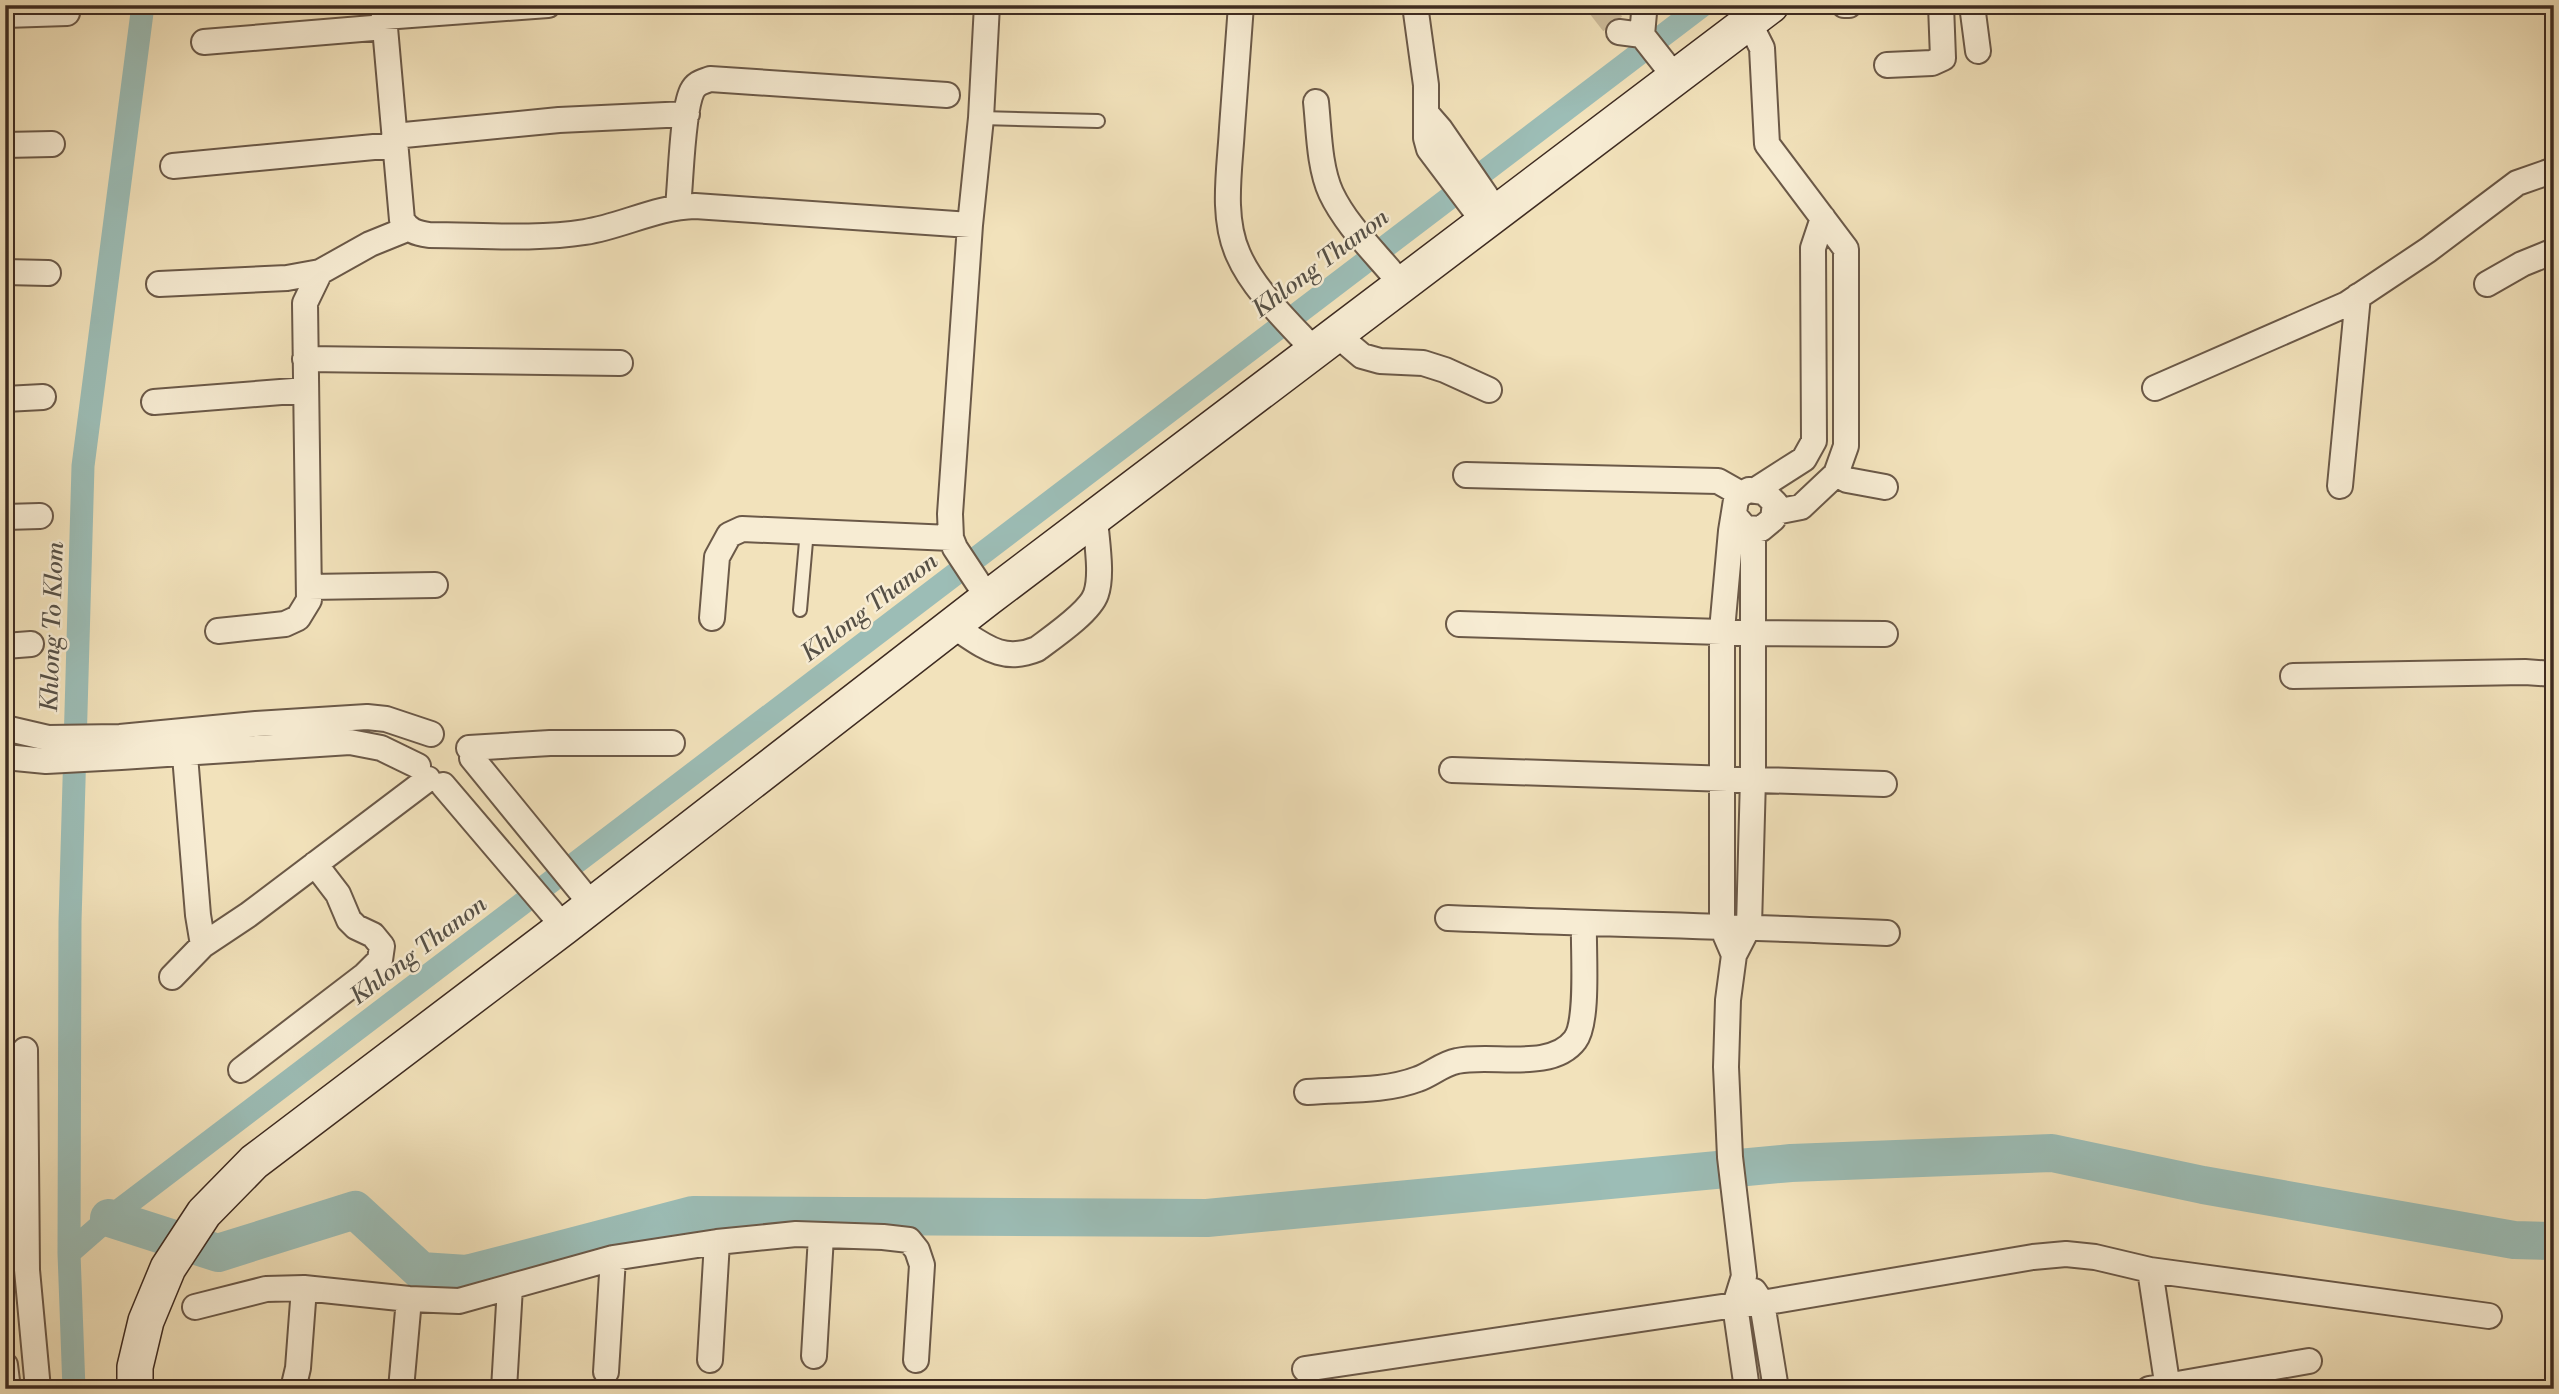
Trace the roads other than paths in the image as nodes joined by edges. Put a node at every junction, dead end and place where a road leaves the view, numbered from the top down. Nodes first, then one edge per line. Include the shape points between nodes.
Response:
1 (548, 5) edge
2 (987, 5) edge
3 (1241, 5) edge
4 (1415, 5) edge
5 (1941, 5) edge
6 (1972, 5) edge
7 (67, 13) dead end
8 (1760, 14) edge
9 (5, 15) edge
10 (384, 16) edge
11 (1638, 30) tunnel mouth
12 (204, 42) dead end
13 (1978, 51) dead end
14 (1888, 65) dead end
15 (1671, 72) junction
16 (947, 95) dead end
17 (1316, 102) dead end
18 (687, 114) junction
19 (981, 118) junction
20 (1098, 121) dead end
21 (395, 141) junction
22 (52, 144) dead end
23 (5, 145) edge
24 (173, 166) dead end
25 (2554, 170) edge
26 (678, 206) junction
27 (1485, 210) junction
28 (1824, 218) junction
29 (970, 225) junction
30 (407, 229) junction
31 (2554, 251) edge
32 (5, 272) edge
33 (320, 272) junction
34 (48, 273) dead end
35 (1397, 279) junction
36 (159, 284) dead end
37 (2487, 284) dead end
38 (2358, 296) junction
39 (1317, 340) junction
40 (305, 359) junction
41 (620, 363) dead end
42 (2155, 388) dead end
43 (306, 390) junction
44 (1489, 390) dead end
45 (43, 397) dead end
46 (5, 399) edge
47 (154, 402) dead end
48 (1836, 474) junction
49 (1466, 475) dead end
50 (2340, 486) dead end
51 (1885, 487) dead end
52 (1746, 507) junction
53 (40, 516) dead end
54 (5, 517) edge
55 (1095, 517) junction
56 (807, 530) junction
57 (953, 543) junction
58 (435, 585) dead end
59 (309, 587) junction
60 (984, 592) junction
61 (800, 610) dead end
62 (712, 618) dead end
63 (1459, 624) dead end
64 (953, 626) junction
65 (218, 631) dead end
66 (1722, 631) junction
67 (1754, 633) junction
68 (1885, 634) dead end
69 (31, 644) dead end
70 (5, 646) edge
71 (2554, 674) edge
72 (2292, 676) dead end
73 (5, 728) edge
74 (431, 734) junction
75 (184, 742) junction
76 (672, 743) dead end
77 (47, 750) junction
78 (470, 753) junction
79 (5, 757) edge
80 (1452, 770) dead end
81 (430, 777) junction
82 (1753, 778) junction
83 (1724, 779) junction
84 (1884, 784) dead end
85 (525, 821) junction
86 (495, 845) junction
87 (315, 864) junction
88 (586, 897) junction
89 (1448, 918) dead end
90 (558, 920) junction
91 (1584, 924) junction
92 (1749, 926) junction
93 (1722, 927) junction
94 (1887, 933) dead end
95 (203, 945) junction
96 (1734, 955) junction
97 (172, 977) dead end
98 (25, 1050) dead end
99 (241, 1070) dead end
100 (1307, 1092) dead end
101 (821, 1236) junction
102 (717, 1242) junction
103 (613, 1258) junction
104 (2150, 1270) junction
105 (1744, 1276) junction
106 (510, 1287) junction
107 (304, 1288) junction
108 (409, 1299) junction
109 (1762, 1303) junction
110 (1735, 1305) junction
111 (195, 1307) dead end
112 (2489, 1317) dead end
113 (814, 1356) dead end
114 (710, 1360) dead end
115 (916, 1360) dead end
116 (2309, 1361) dead end
117 (5, 1364) edge
118 (1305, 1369) dead end
119 (606, 1372) dead end
120 (2162, 1388) edge
121 (8, 1389) edge
122 (38, 1389) edge
123 (135, 1389) edge
124 (293, 1389) edge
125 (401, 1389) edge
126 (504, 1389) edge
127 (1747, 1389) edge
128 (1776, 1389) edge

1 - 10 street
2 - 19 street
3 - 39 street via 1229,220 1238,254 1271,303
4 - 27 street via 1427,114 1440,129 1452,164
5 - 14 street via 1943,58 1932,63
6 - 13 street
7 - 9 street
8 - 15 street
8 - 28 street via 1767,144
10 - 12 street
10 - 21 street
11 - 15 street
15 - 27 street
16 - 18 street via 710,79 691,93
17 - 35 street via 1330,191
18 - 21 street via 559,120
18 - 26 street
19 - 20 lane
19 - 29 street
21 - 24 street
21 - 30 street via 402,220
22 - 23 street
25 - 38 street via 2517,183
26 - 29 street
26 - 30 street via 607,228 557,235 429,235
27 - 35 street
28 - 48 street via 1846,249 1846,446
28 - 52 street via 1813,248 1814,441 1804,460
29 - 57 street via 950,514
30 - 33 street
31 - 37 street
32 - 34 street
33 - 36 street via 287,278
33 - 40 street via 305,303
35 - 39 street
38 - 42 street
38 - 50 street
39 - 44 street via 1380,361 1423,363
39 - 55 street
40 - 41 street
40 - 43 street
43 - 47 street
43 - 59 street
45 - 46 street
48 - 51 street
48 - 52 street via 1801,507 1775,512 1768,526
49 - 52 street via 1717,481
52 - 66 street via 1731,531
52 - 67 street
53 - 54 street
55 - 60 street
55 - 64 street via 1096,594 1047,641 1028,653 999,655
56 - 57 street
56 - 61 lane
56 - 62 street via 742,528 729,535 717,557
57 - 60 street
58 - 59 street
59 - 65 street via 309,600 298,618 285,624
60 - 64 street
63 - 66 street
64 - 88 street
66 - 67 street
66 - 83 street
67 - 68 street
67 - 82 street
69 - 70 street
71 - 72 street
73 - 77 street
74 - 75 street via 367,717
74 - 78 street via 449,732 464,740
74 - 81 street via 419,748
75 - 77 street
75 - 81 street via 350,741 381,748
75 - 95 street
76 - 78 street via 550,743
77 - 79 street
78 - 81 street via 464,776 458,781
78 - 85 street
80 - 83 street
81 - 86 street
81 - 87 street
82 - 83 street
82 - 84 street
82 - 92 street
83 - 93 street
85 - 86 street
85 - 88 street
86 - 90 street
87 - 95 street
87 - 99 street via 338,894 349,920 382,946 380,960
88 - 90 street
89 - 91 street
90 - 123 street via 254,1162 204,1213 169,1268 146,1321 135,1367
91 - 93 street
91 - 100 street via 1583,1018 1576,1039 1566,1049 1546,1058 1460,1060 1394,1086
92 - 93 street
92 - 94 street
92 - 96 street
93 - 96 street
95 - 97 street
96 - 105 street via 1726,1067 1730,1157
98 - 122 street via 27,1270
101 - 102 street
101 - 113 street
101 - 115 street via 909,1240 917,1250 922,1265
102 - 103 street
102 - 114 street
103 - 106 street
103 - 119 street
104 - 109 street via 2066,1254
104 - 112 street
104 - 120 street
105 - 109 street
105 - 110 street
106 - 108 street via 459,1301
106 - 126 street
107 - 108 street
107 - 111 street via 267,1289
107 - 124 street
108 - 125 street
109 - 110 street
109 - 128 street
110 - 118 street
110 - 127 street
116 - 120 street
117 - 121 street

